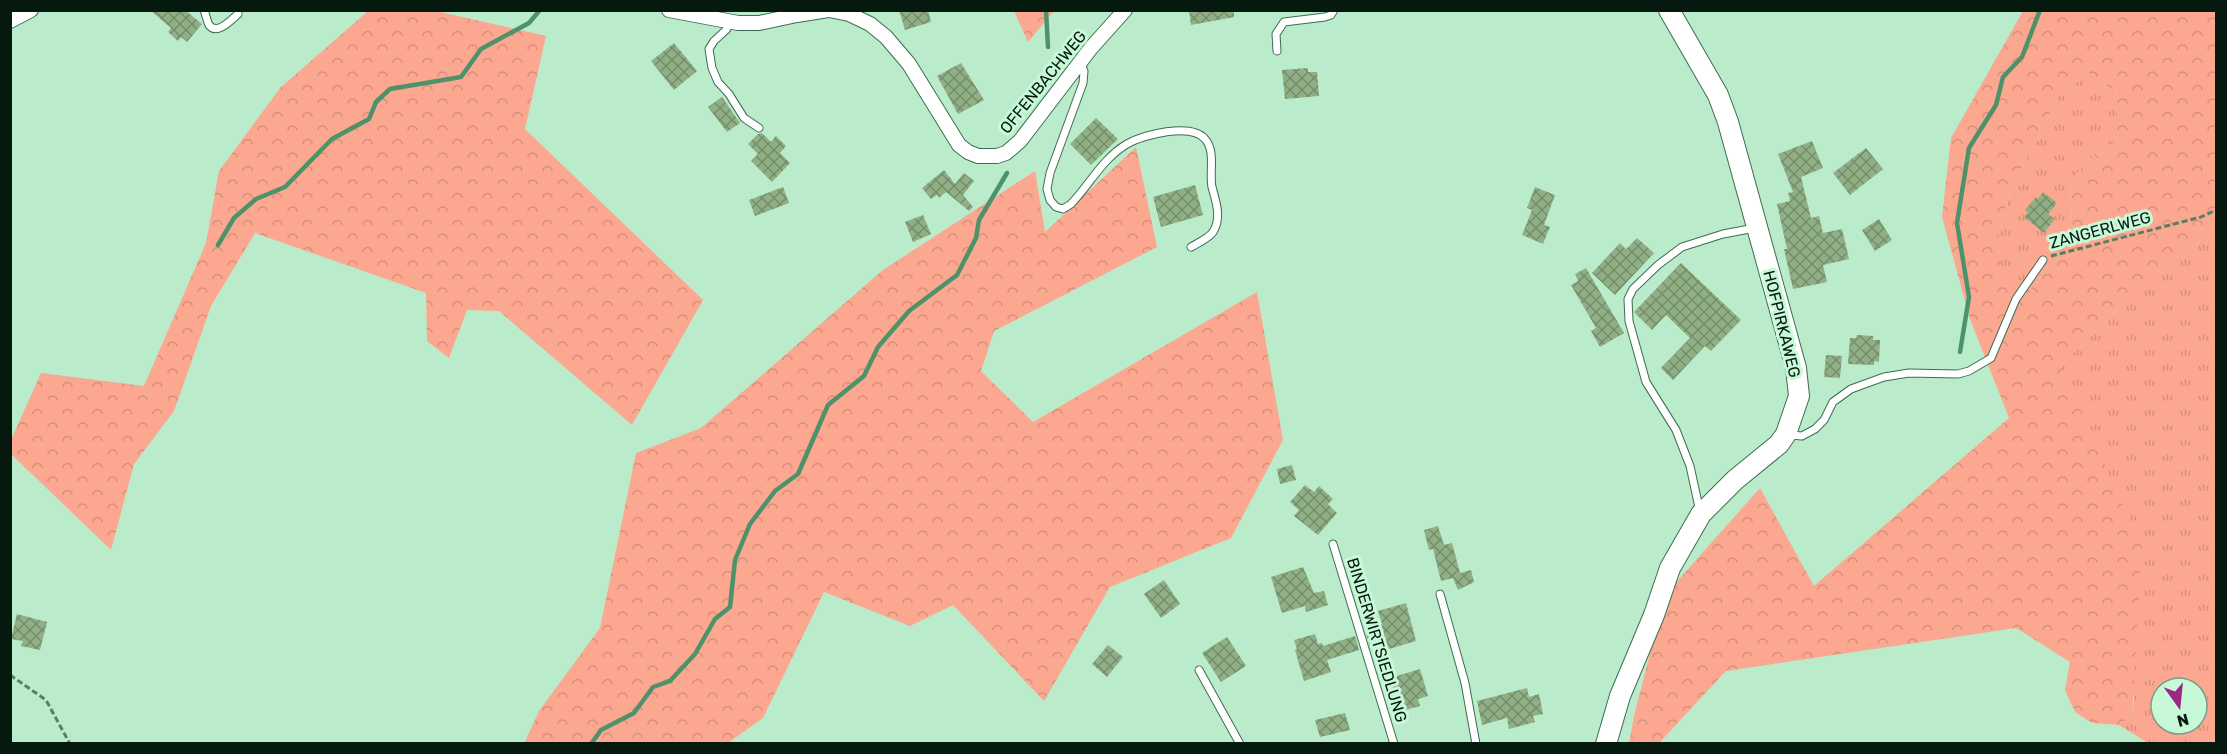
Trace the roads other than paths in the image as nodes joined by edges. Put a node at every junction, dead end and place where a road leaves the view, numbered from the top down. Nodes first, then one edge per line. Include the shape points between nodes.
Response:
1 (31, 10) edge
2 (204, 10) edge
3 (669, 10) edge
4 (828, 10) edge
5 (1125, 10) edge
6 (1334, 10) edge
7 (1668, 10) edge
8 (238, 14) dead end
9 (10, 21) edge
10 (731, 22) junction
11 (1277, 51) dead end
12 (1080, 61) junction
13 (759, 128) dead end
14 (1757, 227) junction
15 (1191, 247) dead end
16 (2043, 260) road end
17 (1786, 434) junction
18 (1701, 514) junction
19 (1333, 544) dead end
20 (1440, 594) dead end
21 (1199, 670) dead end
22 (1240, 744) edge
23 (1394, 744) edge
24 (1476, 744) edge
25 (1605, 744) edge

1 - 9 street
2 - 8 lane via 213,28 228,24
3 - 10 street, OFFENBACHWEG
4 - 10 street, OFFENBACHWEG via 759,23
4 - 12 street, OFFENBACHWEG via 849,14 886,37 909,64 959,145 978,156 1006,153 1020,141
5 - 12 street, OFFENBACHWEG
6 - 11 lane via 1325,17 1284,22 1276,34
7 - 14 street, HOFPIRKAWEG via 1718,95
10 - 13 lane via 709,49 712,68 744,118
12 - 15 lane via 1083,83 1050,173 1050,200 1056,207 1071,204 1114,153 1129,142 1168,131 1197,133 1206,139 1210,149 1218,212 1212,234
14 - 17 street, HOFPIRKAWEG via 1796,368 1799,396
14 - 18 lane via 1682,247 1641,280 1628,299 1629,321 1646,382 1676,430 1690,466
16 - 17 lane, ZANGERLWEG via 2016,299 1991,358 1958,374 1884,377 1851,389 1833,402 1815,429 1802,435
17 - 18 street, HOFPIRKAWEG
18 - 25 street, HOFPIRKAWEG via 1670,568
19 - 23 lane, BINDERWIRTSIEDLUNG
20 - 24 lane via 1465,683
21 - 22 lane

